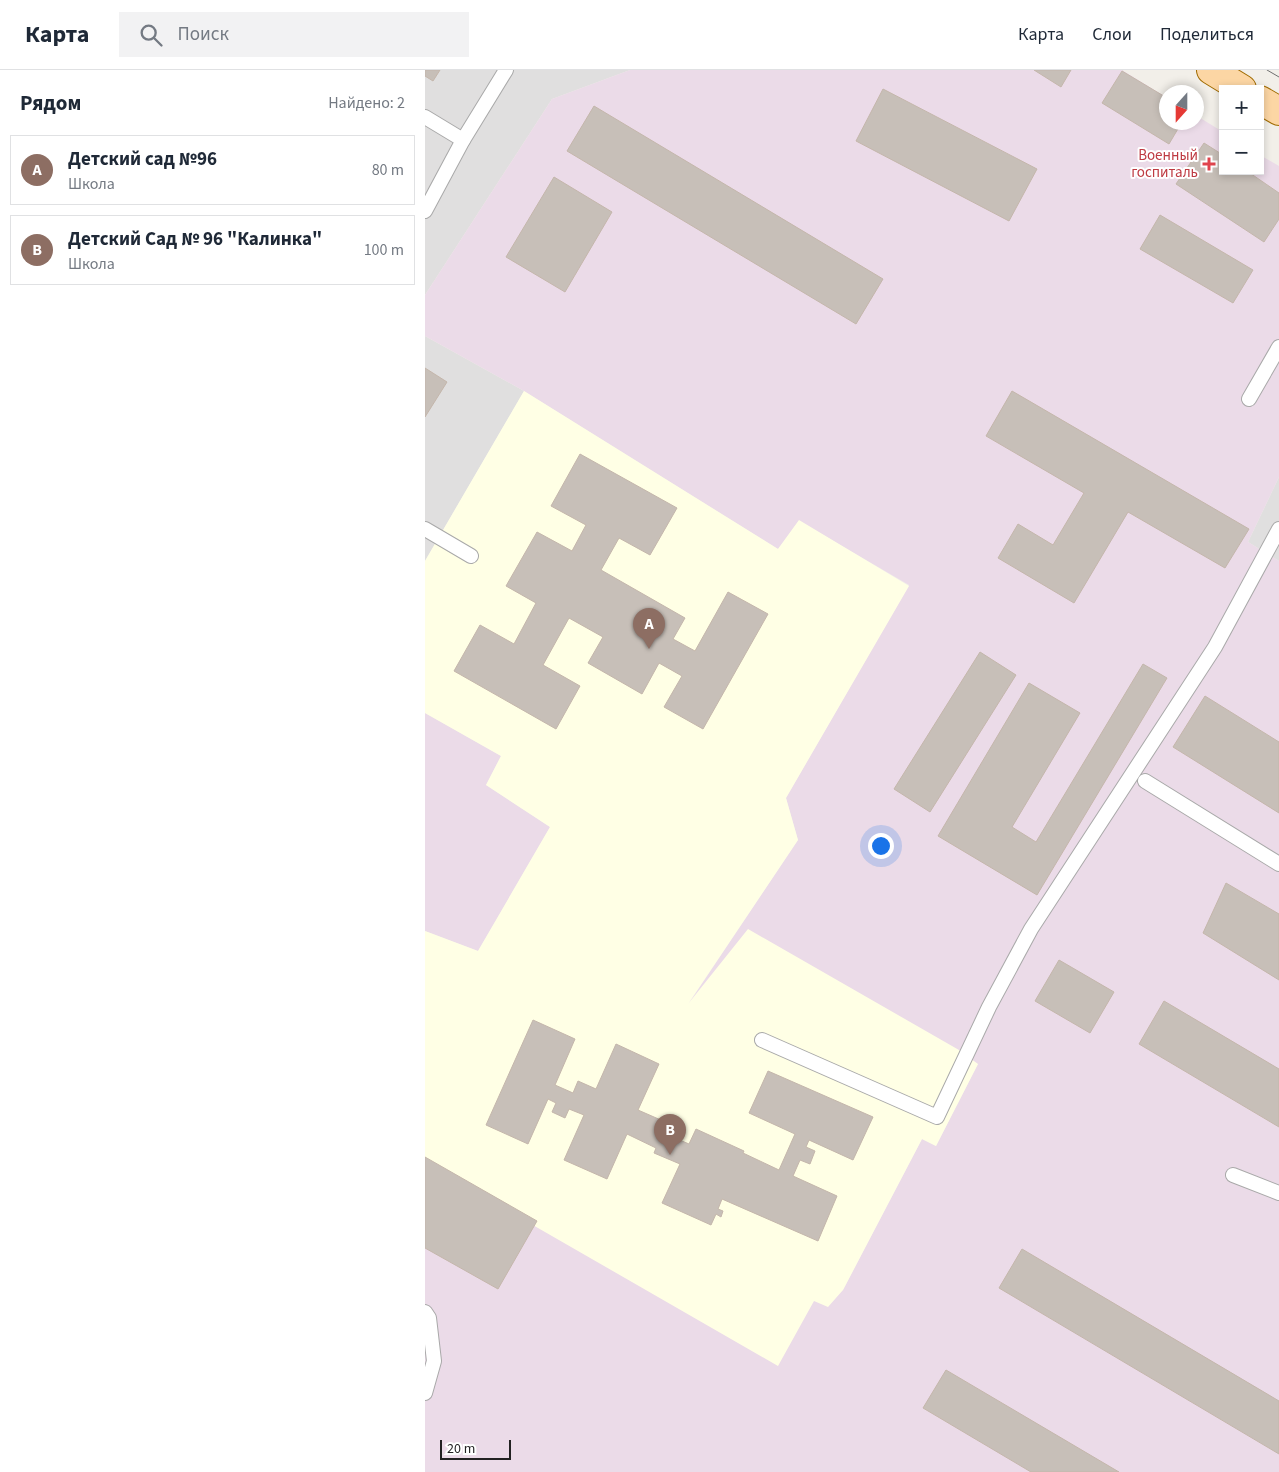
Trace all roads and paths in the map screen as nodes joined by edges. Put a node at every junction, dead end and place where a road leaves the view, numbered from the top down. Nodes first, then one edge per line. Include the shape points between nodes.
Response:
1 (506, 70) edge
2 (1211, 70) edge
3 (1235, 85) edge
4 (1264, 102) edge
5 (1279, 111) edge
6 (425, 117) edge
7 (463, 140) junction
8 (425, 211) edge
9 (1279, 347) edge
10 (1249, 399) dead end
11 (425, 529) edge
12 (1279, 529) edge
13 (471, 556) dead end
14 (1145, 781) dead end
15 (1279, 864) edge
16 (762, 1040) dead end
17 (1233, 1175) dead end
18 (1279, 1193) edge
19 (425, 1312) edge
20 (425, 1393) edge

1 - 7 lane
2 - 3 main road
4 - 5 main road
6 - 7 lane
7 - 8 lane
9 - 10 lane
11 - 13 lane
12 - 16 lane via 1215,647 1031,929 989,1007 937,1117
14 - 15 lane
17 - 18 lane
19 - 20 lane via 429,1318 434,1361

